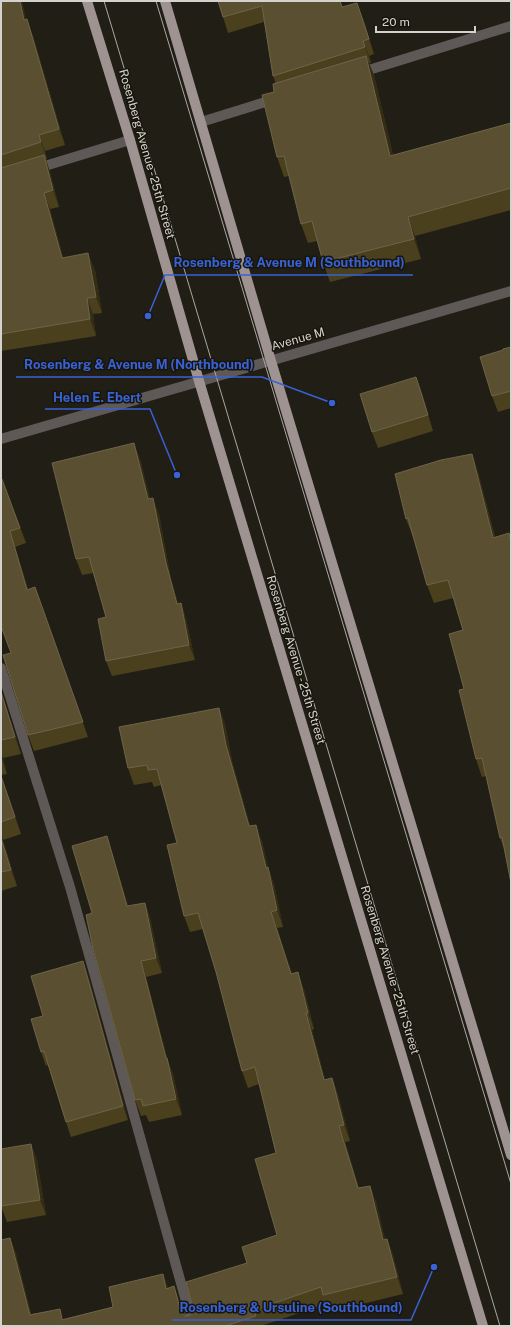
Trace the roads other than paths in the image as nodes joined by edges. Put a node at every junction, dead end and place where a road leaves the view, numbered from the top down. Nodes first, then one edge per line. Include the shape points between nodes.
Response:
1 (87, 1) edge
2 (165, 1) edge
3 (511, 26) edge
4 (352, 75) edge
5 (284, 96) edge
6 (201, 122) junction
7 (130, 140) junction
8 (24, 173) edge
9 (511, 291) edge
10 (271, 361) junction
11 (199, 381) junction
12 (1, 439) edge
13 (1, 668) edge
14 (511, 1155) edge
15 (193, 1326) edge
16 (483, 1326) edge

1 - 7 main road, Rosenberg Avenue - 25th Street
2 - 6 main road
3 - 4 street
5 - 6 street
6 - 10 main road
7 - 8 street
7 - 11 main road, Rosenberg Avenue - 25th Street
9 - 10 street, Avenue M
10 - 11 street, Avenue M
10 - 14 main road
11 - 12 street, Avenue M
11 - 16 main road, Rosenberg Avenue - 25th Street
13 - 15 street via 70,887

